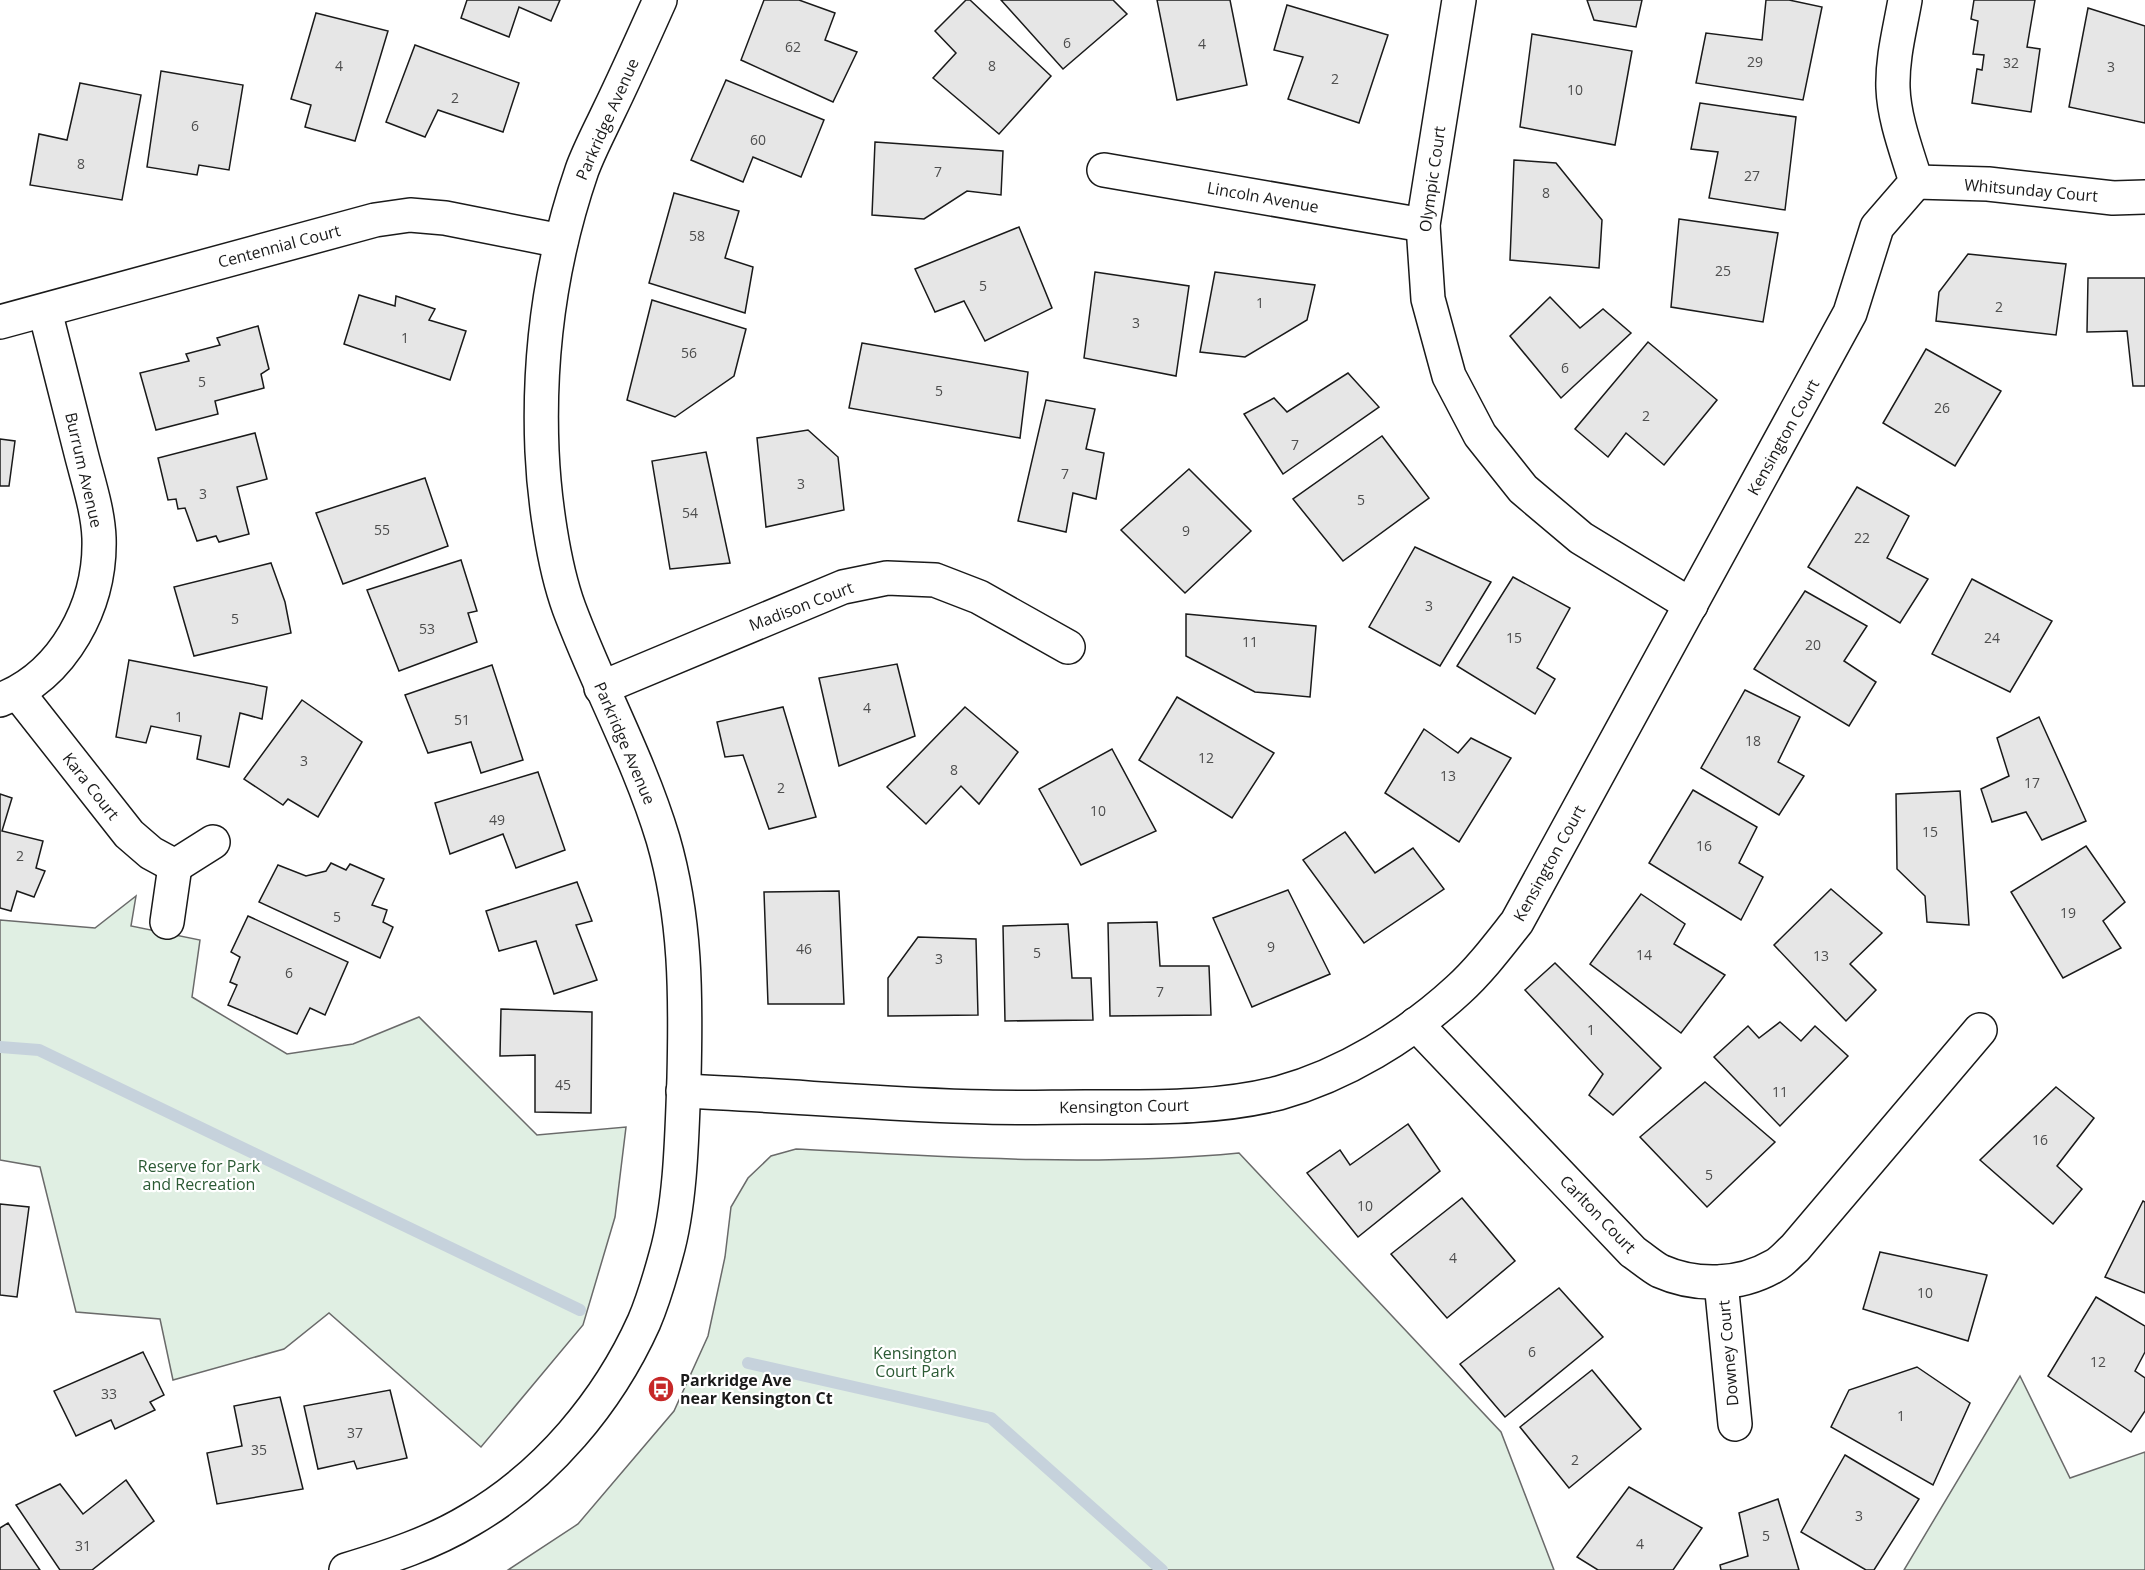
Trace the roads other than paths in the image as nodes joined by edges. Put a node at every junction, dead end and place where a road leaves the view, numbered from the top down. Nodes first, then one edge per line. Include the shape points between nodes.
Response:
1 (660, 0) edge
2 (1459, 0) edge
3 (1905, 0) edge
4 (1104, 170) dead end
5 (1916, 182) junction
6 (2145, 197) edge
7 (1423, 225) junction
8 (561, 241) junction
9 (45, 311) junction
10 (0, 322) edge
11 (1691, 605) junction
12 (1068, 647) dead end
13 (601, 688) junction
14 (9, 696) edge
15 (213, 842) dead end
16 (175, 866) junction
17 (167, 922) dead end
18 (1416, 1024) junction
19 (1980, 1030) dead end
20 (683, 1091) junction
21 (1721, 1282) junction
22 (1735, 1424) dead end
23 (346, 1570) edge

1 - 8 street, Parkridge Avenue via 583,167
2 - 7 street, Olympic Court
3 - 5 street via 1893,89
4 - 7 street, Lincoln Avenue
5 - 6 street, Whitsunday Court via 1988,184 2113,198
5 - 11 street, Kensington Court via 1877,227 1851,313
7 - 11 street, Olympic Court via 1428,299 1449,376 1480,435 1523,489 1581,538
8 - 9 street, Centennial Court via 410,215 375,220
8 - 13 street, Parkridge Avenue via 546,315 542,453 551,533 567,603
9 - 10 street, Centennial Court
9 - 14 street, Burrum Avenue via 93,498 99,537 97,580 83,622 55,662
11 - 18 street, Kensington Court via 1517,922 1457,991
12 - 13 street, Madison Court via 980,597 935,580 887,578 843,587
13 - 20 street, Parkridge Avenue via 639,768 663,841 680,914 686,1000
14 - 16 street, Kara Court via 129,834 151,853
15 - 16 street
16 - 17 street
18 - 20 street, Kensington Court via 1373,1053 1328,1076 1279,1093 1225,1103 984,1107
18 - 21 street, Carlton Court via 1634,1252 1659,1270 1689,1280
19 - 21 street, Carlton Court via 1795,1248 1775,1266 1750,1277
20 - 23 street, Parkridge Avenue via 678,1185 667,1251 645,1321 611,1384 561,1446 522,1484 471,1520 405,1552
21 - 22 street, Downey Court

